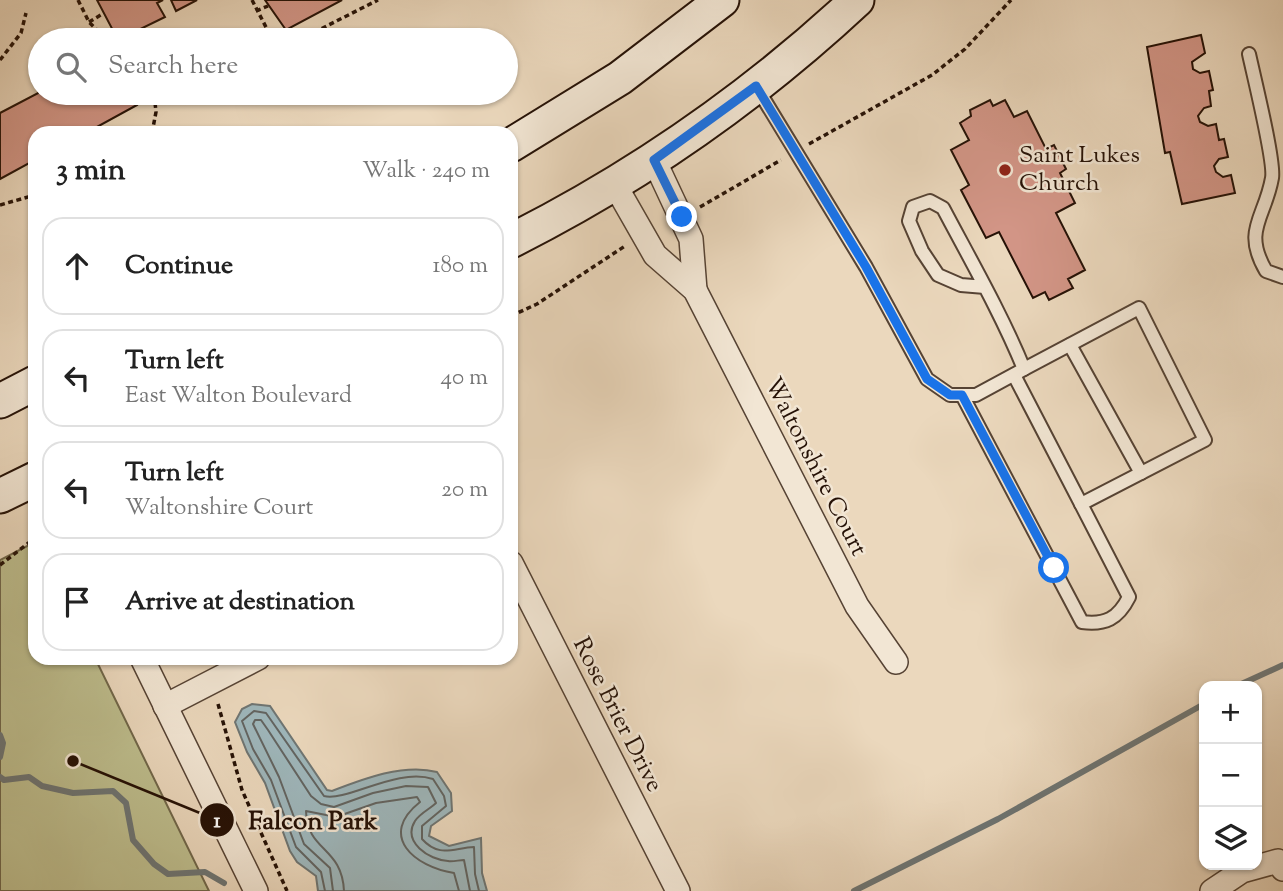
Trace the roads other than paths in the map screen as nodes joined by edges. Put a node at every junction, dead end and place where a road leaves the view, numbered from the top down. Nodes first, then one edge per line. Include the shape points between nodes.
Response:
1 (722, 0) edge
2 (857, 0) edge
3 (1249, 54) dead end
4 (756, 86) junction
5 (518, 141) edge
6 (654, 160) junction
7 (614, 185) junction
8 (518, 237) edge
9 (1283, 277) edge
10 (985, 287) junction
11 (695, 290) junction
12 (1070, 345) junction
13 (1019, 372) junction
14 (28, 387) edge
15 (962, 395) junction
16 (0, 401) edge
17 (1141, 473) junction
18 (28, 482) edge
19 (0, 496) edge
20 (1081, 505) junction
21 (518, 577) edge
22 (896, 662) dead end
23 (145, 665) edge
24 (244, 665) edge
25 (165, 706) junction
26 (1283, 869) edge
27 (256, 891) edge
28 (678, 891) edge
29 (1212, 891) edge

1 - 5 main road via 620,78
2 - 4 main road
3 - 9 lane via 1273,176 1257,222 1255,251 1266,271
4 - 6 main road
4 - 15 lane via 866,267 927,379 950,395
6 - 7 main road
6 - 11 street, Waltonshire Court via 691,239
7 - 8 main road
7 - 11 street, Waltonshire Court via 655,256
10 - 10 lane via 943,208 930,201 913,207 909,221 939,275 961,285
10 - 13 lane
11 - 22 street, Waltonshire Court via 857,606
12 - 13 lane
12 - 17 lane
12 - 17 lane via 1139,308 1205,440
13 - 15 lane via 976,395
13 - 20 lane
14 - 16 main road
15 - 20 lane via 1082,622 1102,624 1121,612 1129,597
17 - 20 lane
18 - 19 main road
21 - 28 street, Rose Brier Drive
23 - 25 street
24 - 25 street
25 - 27 street
26 - 29 street via 1278,861 1242,871

